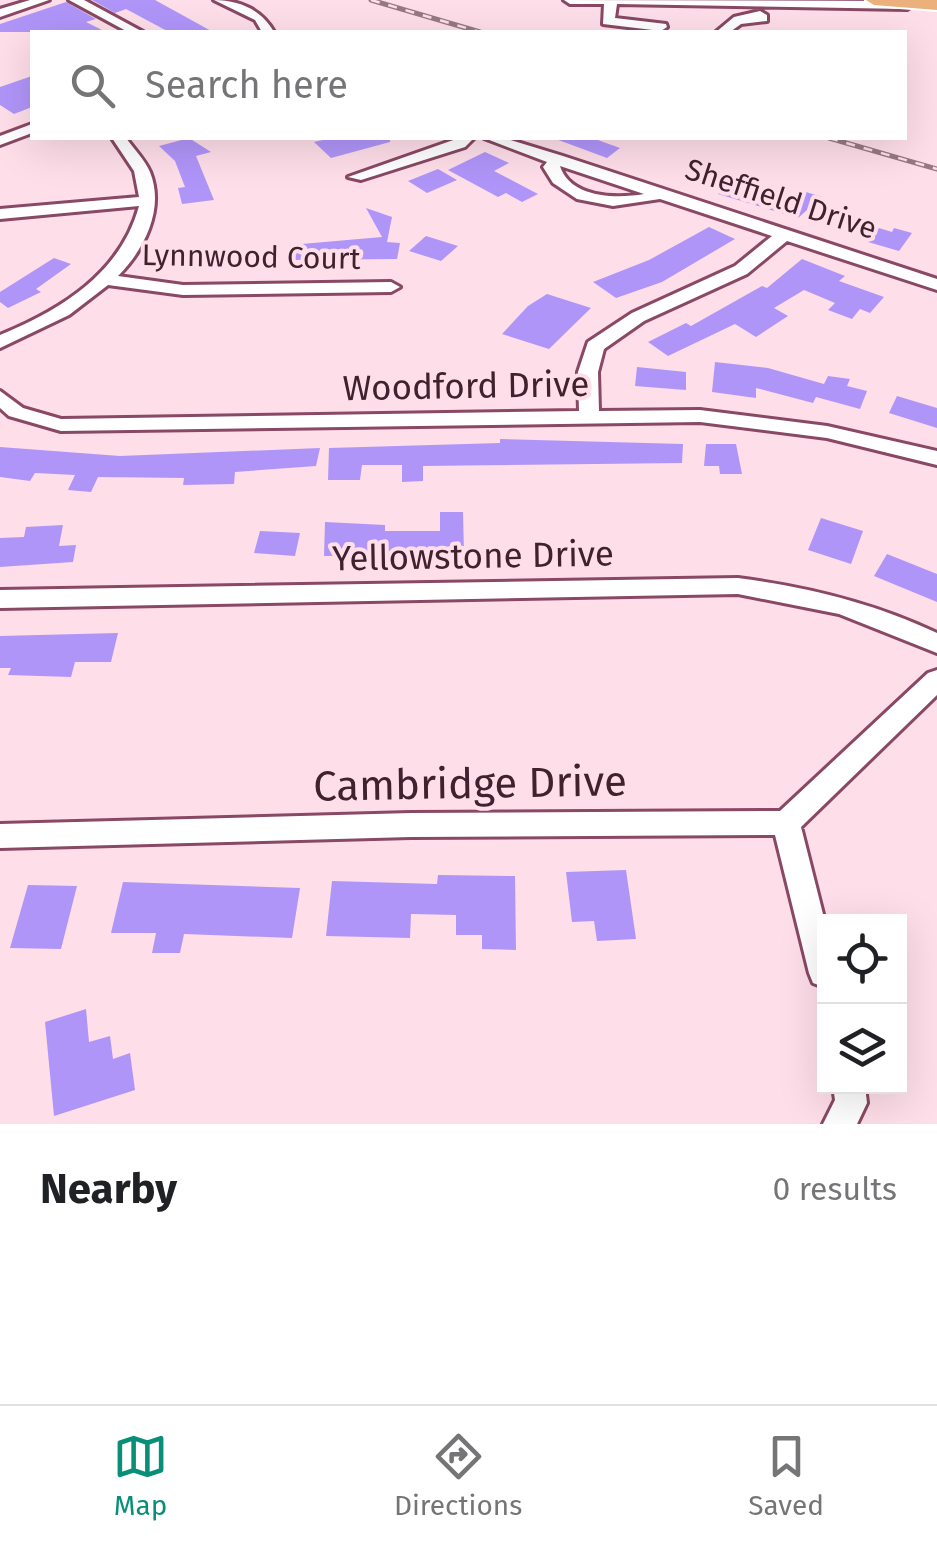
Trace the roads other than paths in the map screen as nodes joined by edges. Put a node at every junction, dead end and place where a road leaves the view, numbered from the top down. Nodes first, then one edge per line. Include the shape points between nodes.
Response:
1 (42, 0) edge
2 (75, 0) edge
3 (220, 0) edge
4 (570, 0) edge
5 (874, 0) edge
6 (611, 2) edge
7 (751, 5) junction
8 (933, 5) edge
9 (0, 13) edge
10 (660, 27) dead end
11 (133, 30) edge
12 (267, 30) edge
13 (725, 30) edge
14 (30, 129) edge
15 (125, 140) edge
16 (465, 140) edge
17 (497, 140) edge
18 (0, 141) edge
19 (558, 160) junction
20 (356, 177) dead end
21 (660, 193) junction
22 (146, 201) junction
23 (0, 214) edge
24 (786, 234) junction
25 (110, 280) junction
26 (937, 285) edge
27 (391, 287) dead end
28 (0, 342) edge
29 (0, 397) edge
30 (589, 416) junction
31 (937, 458) edge
32 (0, 599) edge
33 (937, 644) edge
34 (937, 680) edge
35 (786, 824) junction
36 (0, 836) edge
37 (817, 946) edge
38 (850, 1094) edge
39 (840, 1124) edge

1 - 9 street
2 - 11 street
3 - 12 street via 260,18
4 - 6 street
5 - 8 main road
6 - 7 street
6 - 10 street via 608,21
7 - 8 street
7 - 13 street via 764,18 738,20
14 - 18 street
15 - 22 street via 142,170
16 - 20 street
17 - 19 street, Sheffield Drive
19 - 21 street, Sheffield Drive
19 - 21 street via 551,167 560,184 590,200 644,200
21 - 24 street, Sheffield Drive
22 - 23 street
22 - 25 street via 138,236
24 - 26 street, Sheffield Drive
24 - 30 street via 741,270 595,346
25 - 27 street, Lynnwood Court via 183,290
25 - 28 street via 74,308
29 - 30 street, Woodford Drive via 16,412 61,425
30 - 31 street, Woodford Drive via 768,422
32 - 33 street, Yellowstone Drive via 738,586 849,608
34 - 35 street
35 - 36 street, Cambridge Drive
35 - 37 street
38 - 39 street

